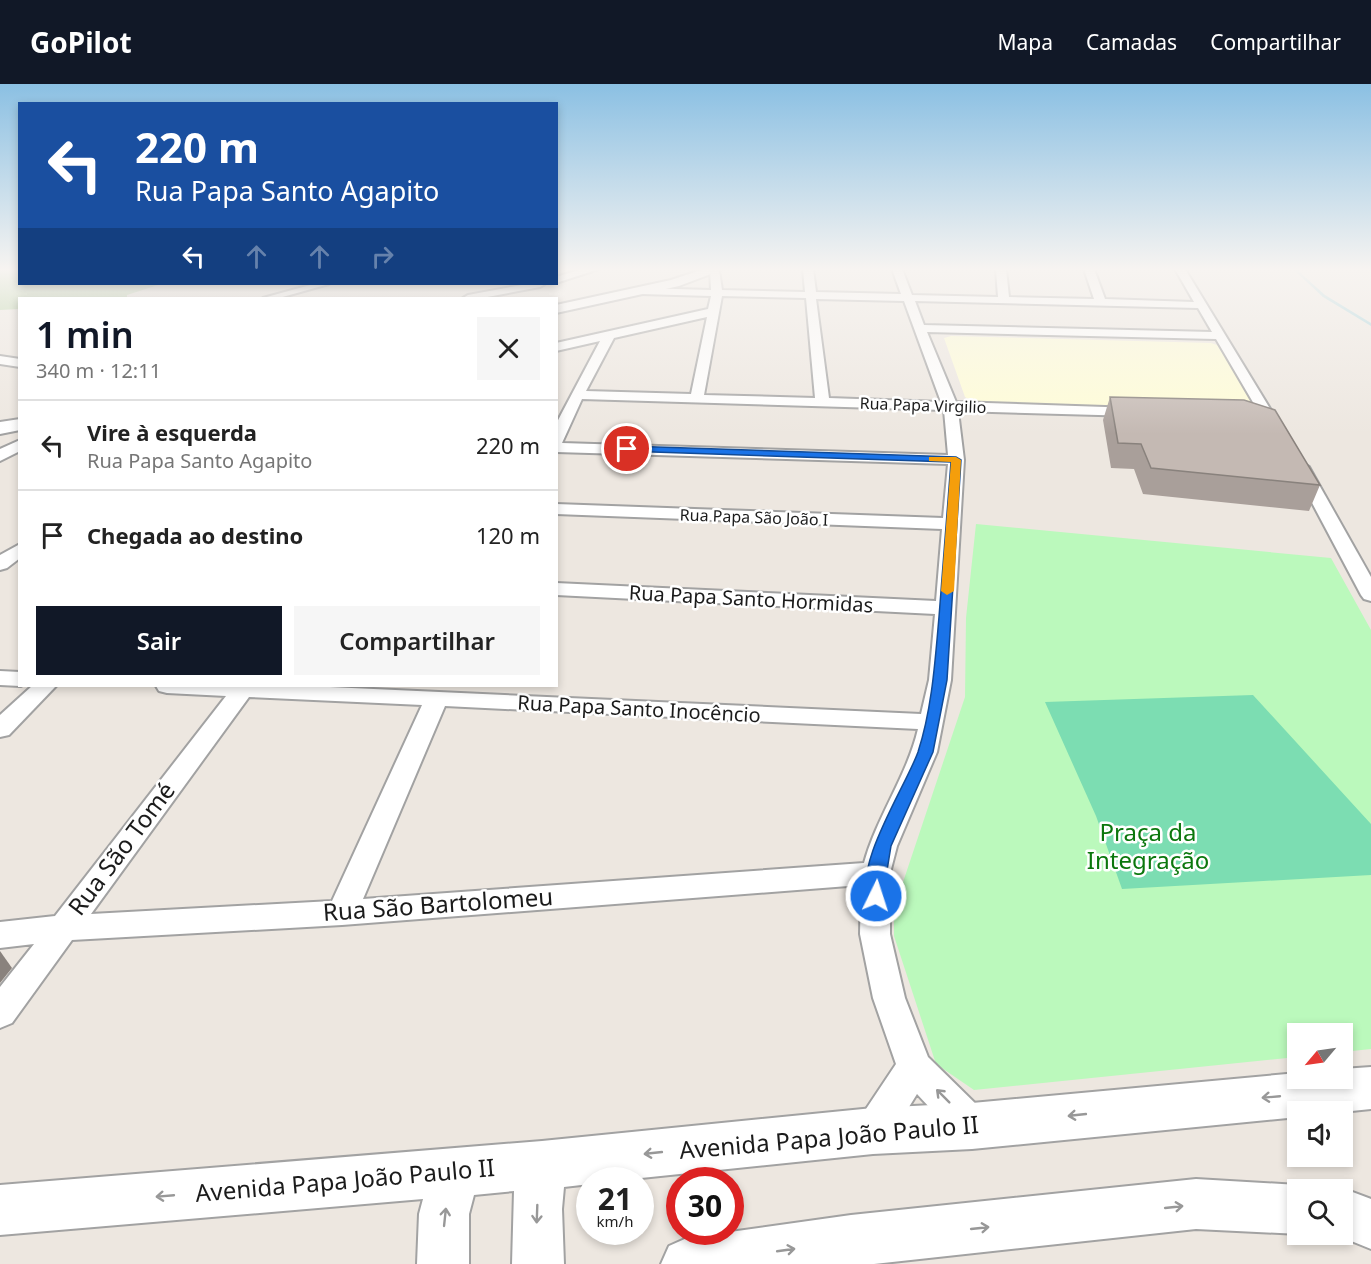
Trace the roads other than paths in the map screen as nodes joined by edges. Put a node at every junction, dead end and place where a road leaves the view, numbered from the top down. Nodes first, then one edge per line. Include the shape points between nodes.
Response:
1 (653, 324) edge
2 (710, 324) edge
3 (813, 324) edge
4 (918, 324) edge
5 (1213, 324) edge
6 (919, 328) junction
7 (609, 335) junction
8 (1220, 336) junction
9 (579, 342) junction
10 (558, 347) edge
11 (602, 349) junction
12 (0, 360) edge
13 (18, 363) edge
14 (577, 395) junction
15 (698, 398) junction
16 (822, 402) junction
17 (950, 406) junction
18 (1151, 413) edge
19 (18, 424) edge
20 (0, 428) edge
21 (558, 437) edge
22 (18, 445) edge
23 (558, 447) edge
24 (0, 456) edge
25 (956, 460) junction
26 (558, 510) edge
27 (952, 525) junction
28 (18, 551) edge
29 (0, 565) edge
30 (18, 567) edge
31 (558, 589) edge
32 (1371, 595) edge
33 (946, 608) junction
34 (0, 678) edge
35 (18, 679) edge
36 (44, 687) edge
37 (205, 687) edge
38 (243, 688) edge
39 (437, 699) junction
40 (931, 722) junction
41 (0, 729) edge
42 (876, 873) junction
43 (342, 913) junction
44 (63, 928) junction
45 (0, 935) edge
46 (0, 1013) edge
47 (914, 1067) junction
48 (1371, 1088) edge
49 (972, 1126) junction
50 (873, 1131) junction
51 (542, 1165) junction
52 (455, 1171) junction
53 (1287, 1209) edge
54 (0, 1210) edge
55 (1353, 1217) edge
56 (1371, 1224) edge
57 (443, 1264) edge
58 (538, 1264) edge
59 (687, 1264) edge

1 - 7 street
2 - 15 street
3 - 16 street
4 - 6 street
5 - 8 street
6 - 8 street
6 - 17 street
7 - 9 street
7 - 11 street
8 - 32 street via 1262,418 1306,476
9 - 10 street
9 - 11 street
11 - 14 street
12 - 13 street
14 - 15 street, Rua Papa Virgilio
14 - 21 street
15 - 16 street, Rua Papa Virgilio
16 - 17 street, Rua Papa Virgilio
17 - 18 street, Rua Papa Virgilio
17 - 25 street
19 - 20 street
22 - 24 street
23 - 25 street
25 - 27 street
26 - 27 street, Rua Papa São João I
27 - 33 street
28 - 29 street
29 - 30 street
31 - 33 street, Rua Papa Santo Hormidas
33 - 40 street via 940,680
34 - 35 street
36 - 41 street
37 - 38 street, Rua Papa Santo Inocêncio
38 - 39 street, Rua Papa Santo Inocêncio
38 - 44 street, Rua São Tomé
39 - 40 street, Rua Papa Santo Inocêncio
39 - 43 street
40 - 42 street via 925,752 883,846
42 - 43 street, Rua São Bartolomeu
42 - 47 street via 875,934 889,998
43 - 44 street, Rua São Bartolomeu
44 - 45 street, Rua São Bartolomeu
44 - 46 street, Rua São Tomé
49 -> 47 street
47 - 50 street
48 -> 49 street, Avenida Papa João Paulo II
49 - 50 street, Avenida Papa João Paulo II
50 -> 51 street, Avenida Papa João Paulo II
51 - 52 street, Avenida Papa João Paulo II
51 -> 58 street via 537,1209
52 -> 54 street, Avenida Papa João Paulo II
57 -> 52 street via 444,1214
59 -> 53 street via 852,1241 1196,1204
55 - 56 street

